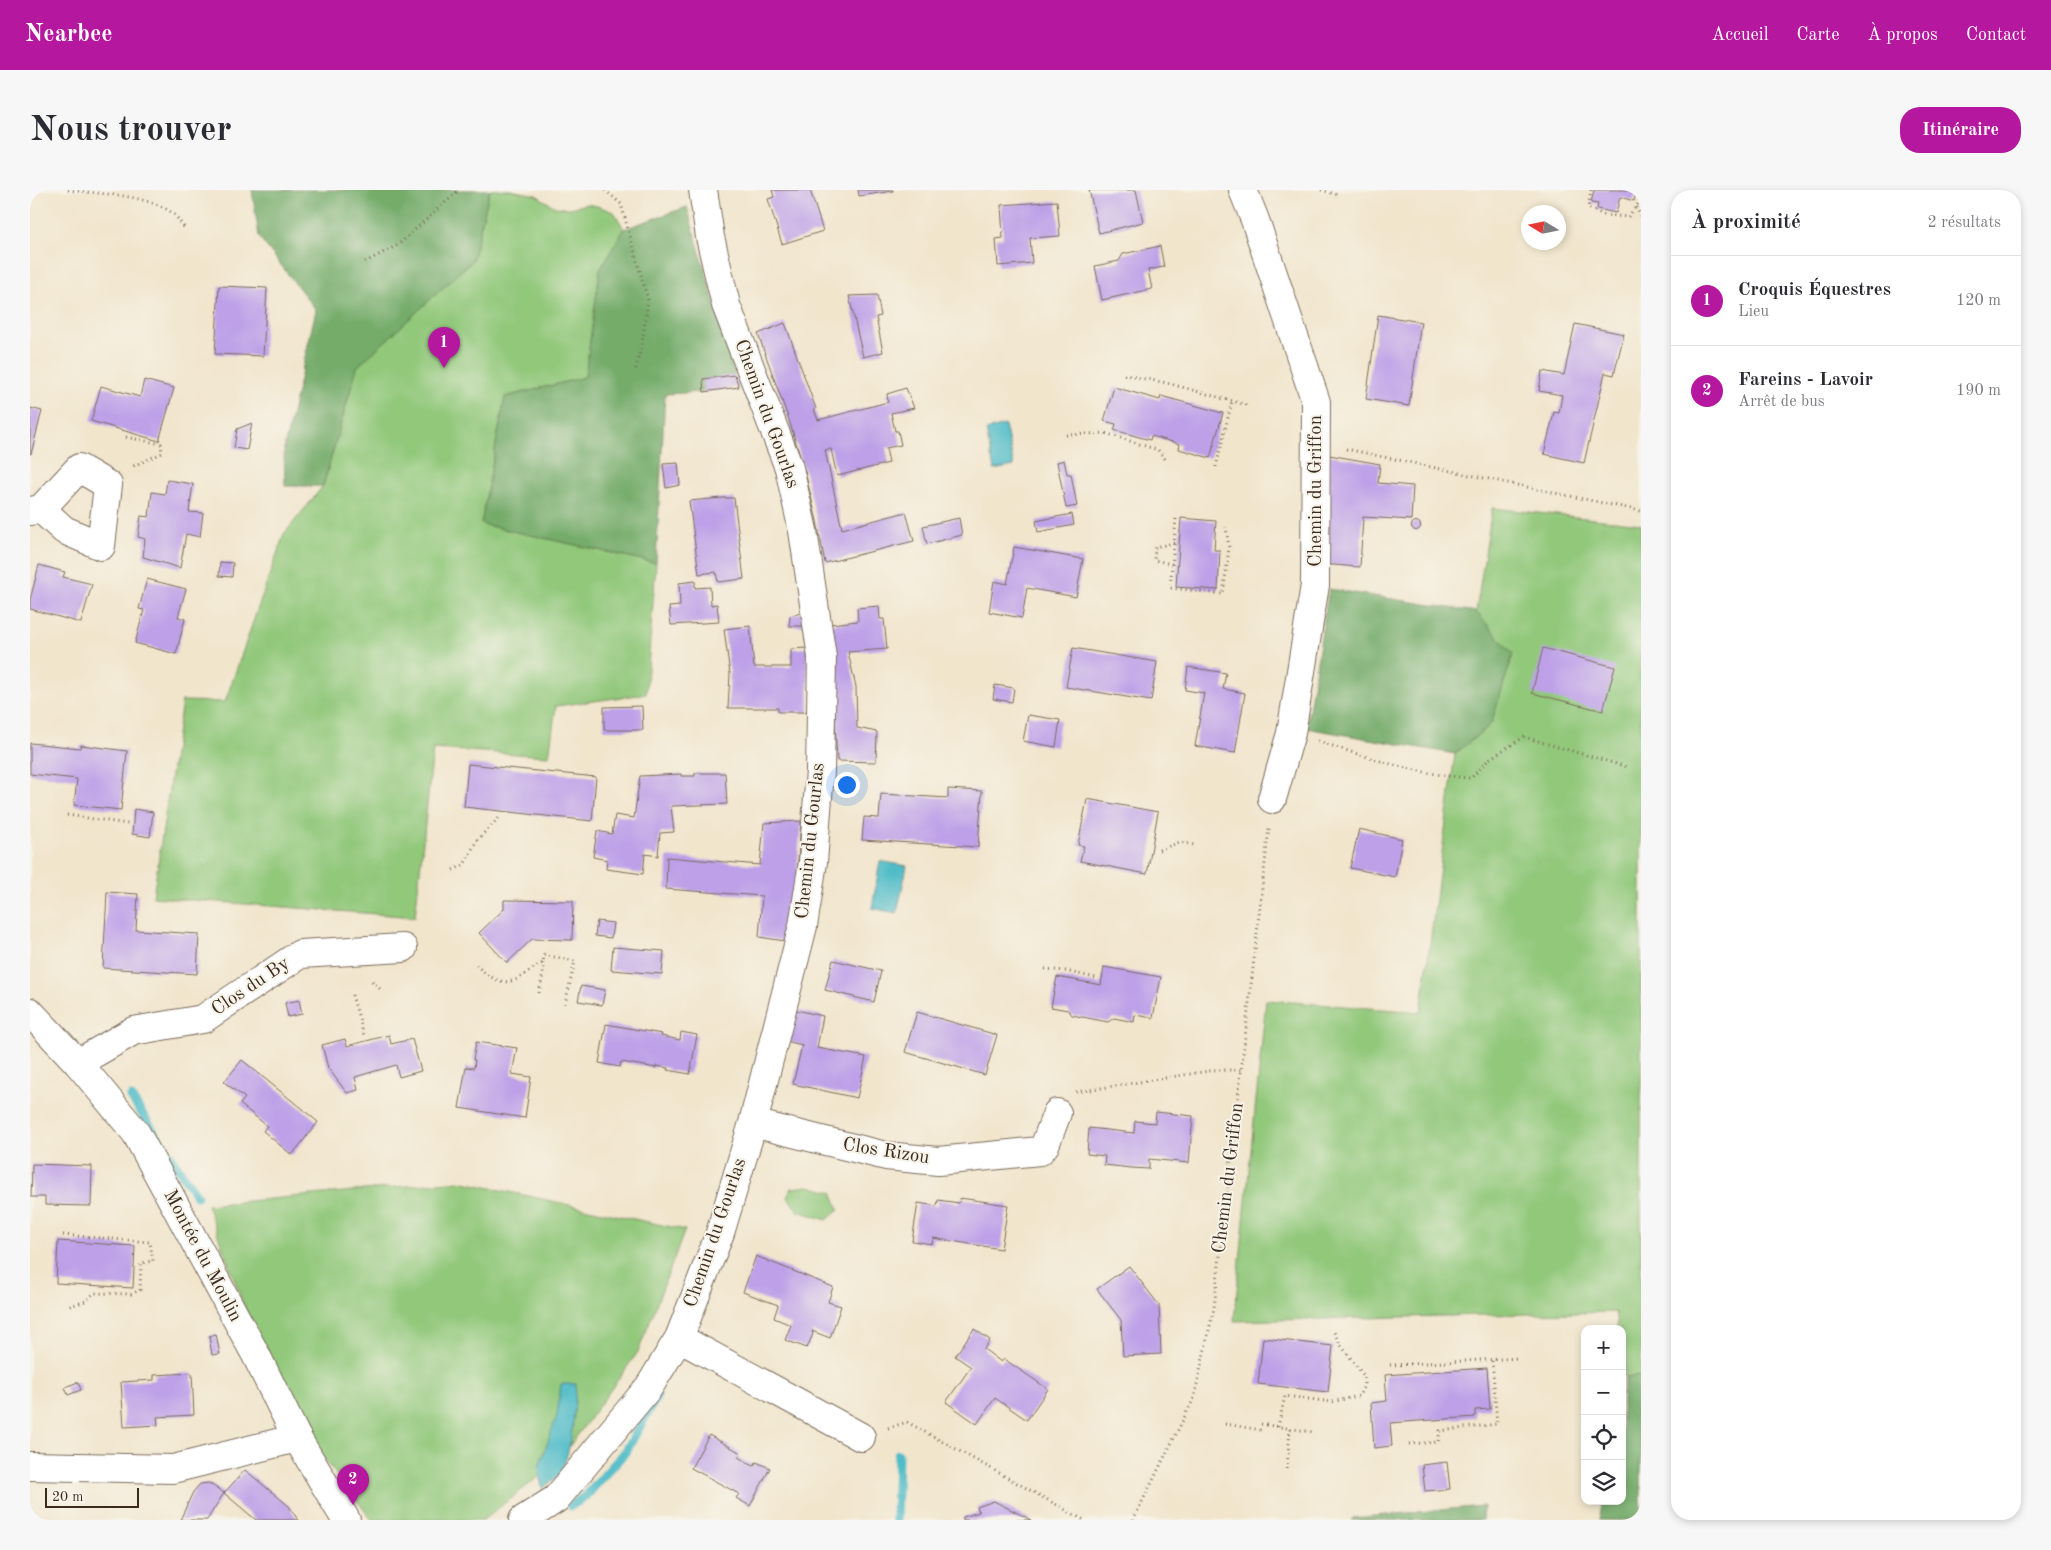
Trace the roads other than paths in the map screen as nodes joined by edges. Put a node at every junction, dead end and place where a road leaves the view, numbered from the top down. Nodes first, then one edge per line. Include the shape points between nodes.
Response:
1 (703, 190) edge
2 (1243, 190) edge
3 (1271, 810) road end
4 (403, 948) dead end
5 (30, 1012) edge
6 (78, 1063) junction
7 (1057, 1113) dead end
8 (753, 1123) junction
9 (678, 1338) junction
10 (861, 1437) road end
11 (297, 1438) junction
12 (30, 1466) edge
13 (346, 1520) edge
14 (523, 1520) edge

1 - 8 street, Chemin du Gourlas via 726,305 789,468 803,531 822,657 820,771 813,862 803,926
2 - 3 street, Chemin du Griffon via 1316,402 1315,585 1292,733
4 - 6 street, Clos du By via 300,954 203,1019 133,1030
5 - 6 street, Montée du Moulin
6 - 11 street, Montée du Moulin via 136,1133
7 - 8 street, Clos Rizou via 1045,1146 1040,1151 938,1161 886,1156
8 - 9 street, Chemin du Gourlas via 720,1232
9 - 10 street
9 - 14 street, Chemin du Gourlas via 649,1387 556,1499
11 - 12 street via 173,1468
11 - 13 street, Montée du Moulin

